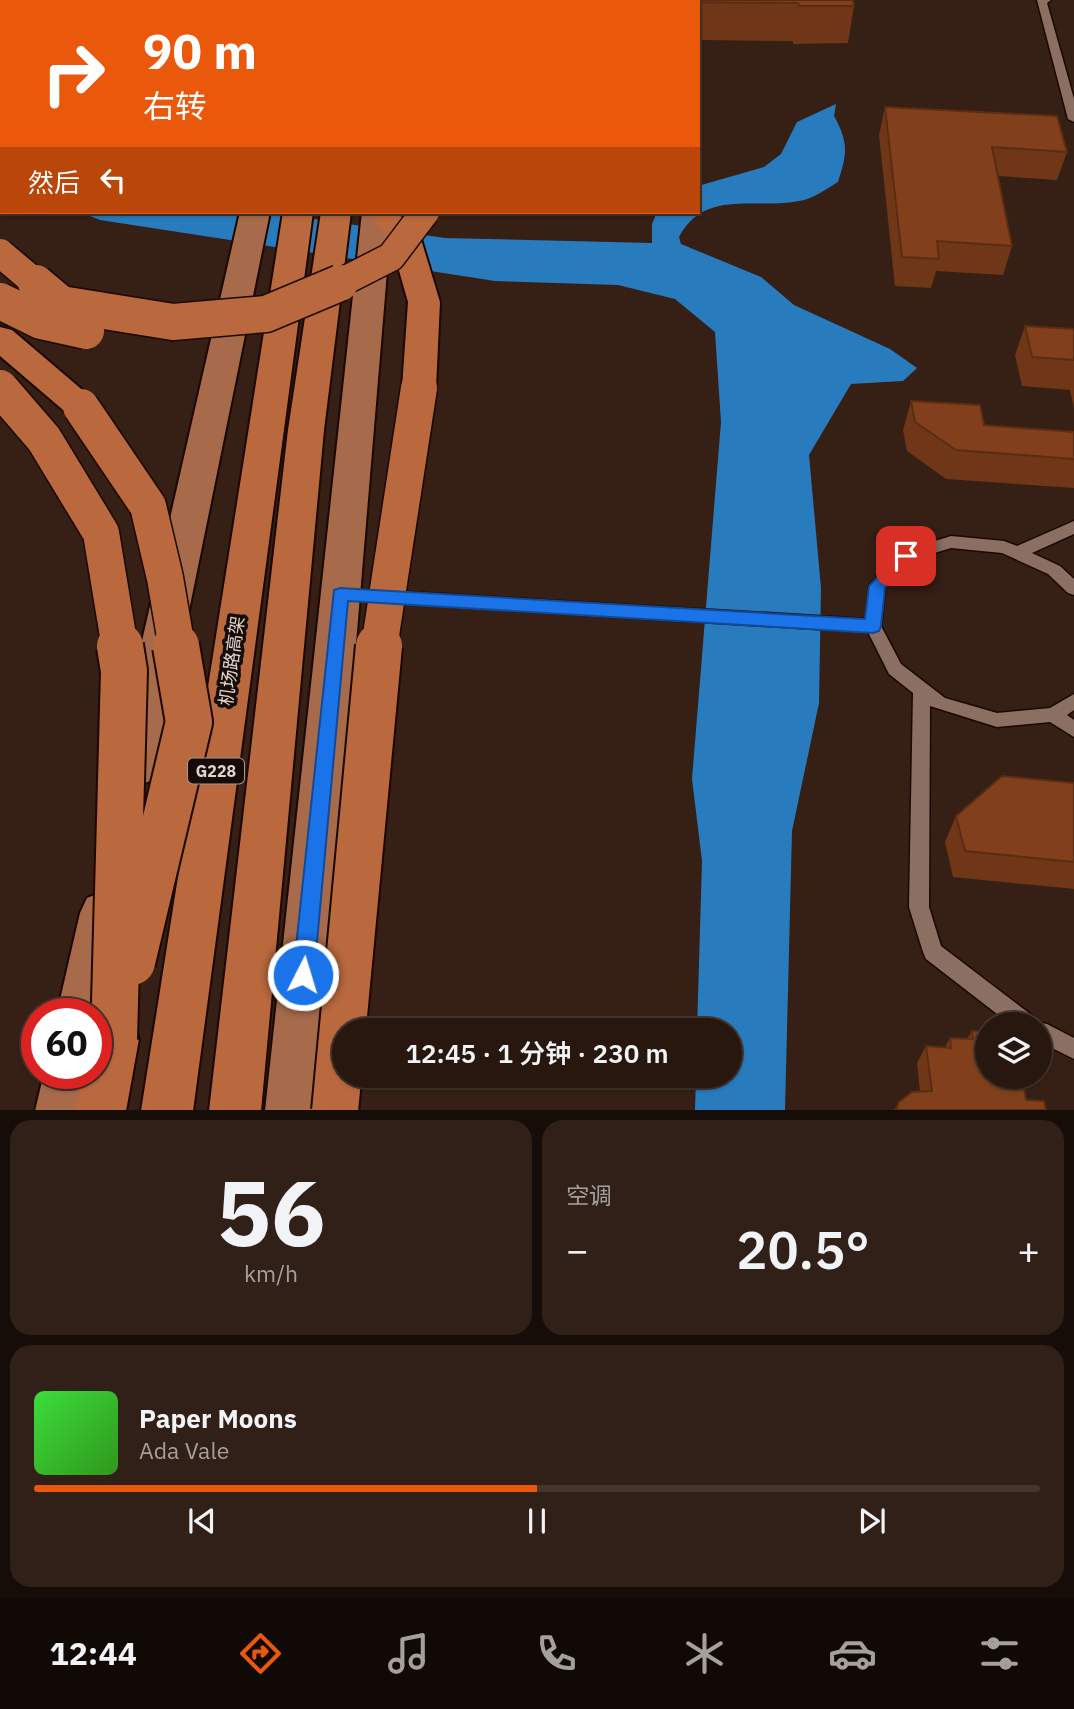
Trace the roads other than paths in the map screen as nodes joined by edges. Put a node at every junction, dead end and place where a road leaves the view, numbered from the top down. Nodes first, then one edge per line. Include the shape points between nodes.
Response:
1 (1045, 0) edge
2 (1074, 119) edge
3 (255, 214) edge
4 (298, 214) edge
5 (367, 214) edge
6 (367, 214) edge
7 (369, 214) edge
8 (423, 214) edge
9 (0, 253) edge
10 (317, 295) junction
11 (0, 301) edge
12 (0, 338) edge
13 (0, 388) edge
14 (1074, 527) edge
15 (1022, 551) dead end
16 (1074, 589) edge
17 (340, 594) junction
18 (873, 626) junction
19 (922, 690) junction
20 (1074, 701) edge
21 (1053, 715) junction
22 (1074, 730) edge
23 (100, 998) edge
24 (103, 998) edge
25 (106, 998) edge
26 (1011, 1012) edge
27 (1052, 1037) edge
28 (1074, 1049) edge
29 (66, 1089) edge
30 (99, 1089) edge
31 (61, 1110) edge
32 (100, 1110) edge
33 (167, 1110) edge
34 (235, 1110) edge
35 (290, 1110) edge
36 (335, 1110) edge

1 - 2 lane via 1041,2
3 - 24 main road
4 - 33 highway, 机场路高架 / G228
5 - 17 main road via 370,282
6 - 34 highway, G228 via 306,430
7 - 36 highway, bridge via 405,236 424,302 419,387 380,639
8 - 10 highway, bridge via 391,257
9 - 10 highway, bridge via 61,304 173,322 266,314
10 - 11 highway, bridge via 246,330 190,337 127,338 65,328
12 - 25 highway, bridge via 80,407 148,506 189,722
13 - 23 highway, bridge via 44,439 101,533 124,671
14 - 15 lane
16 - 18 lane via 1054,570 1004,547 951,542 906,556 877,586
17 - 18 lane
17 - 35 main road
18 - 19 lane via 894,669
19 - 21 lane via 940,704 997,720
19 - 26 lane via 919,907 933,952
20 - 21 lane
21 - 22 lane
27 - 28 lane
29 - 31 main road
30 - 32 highway

